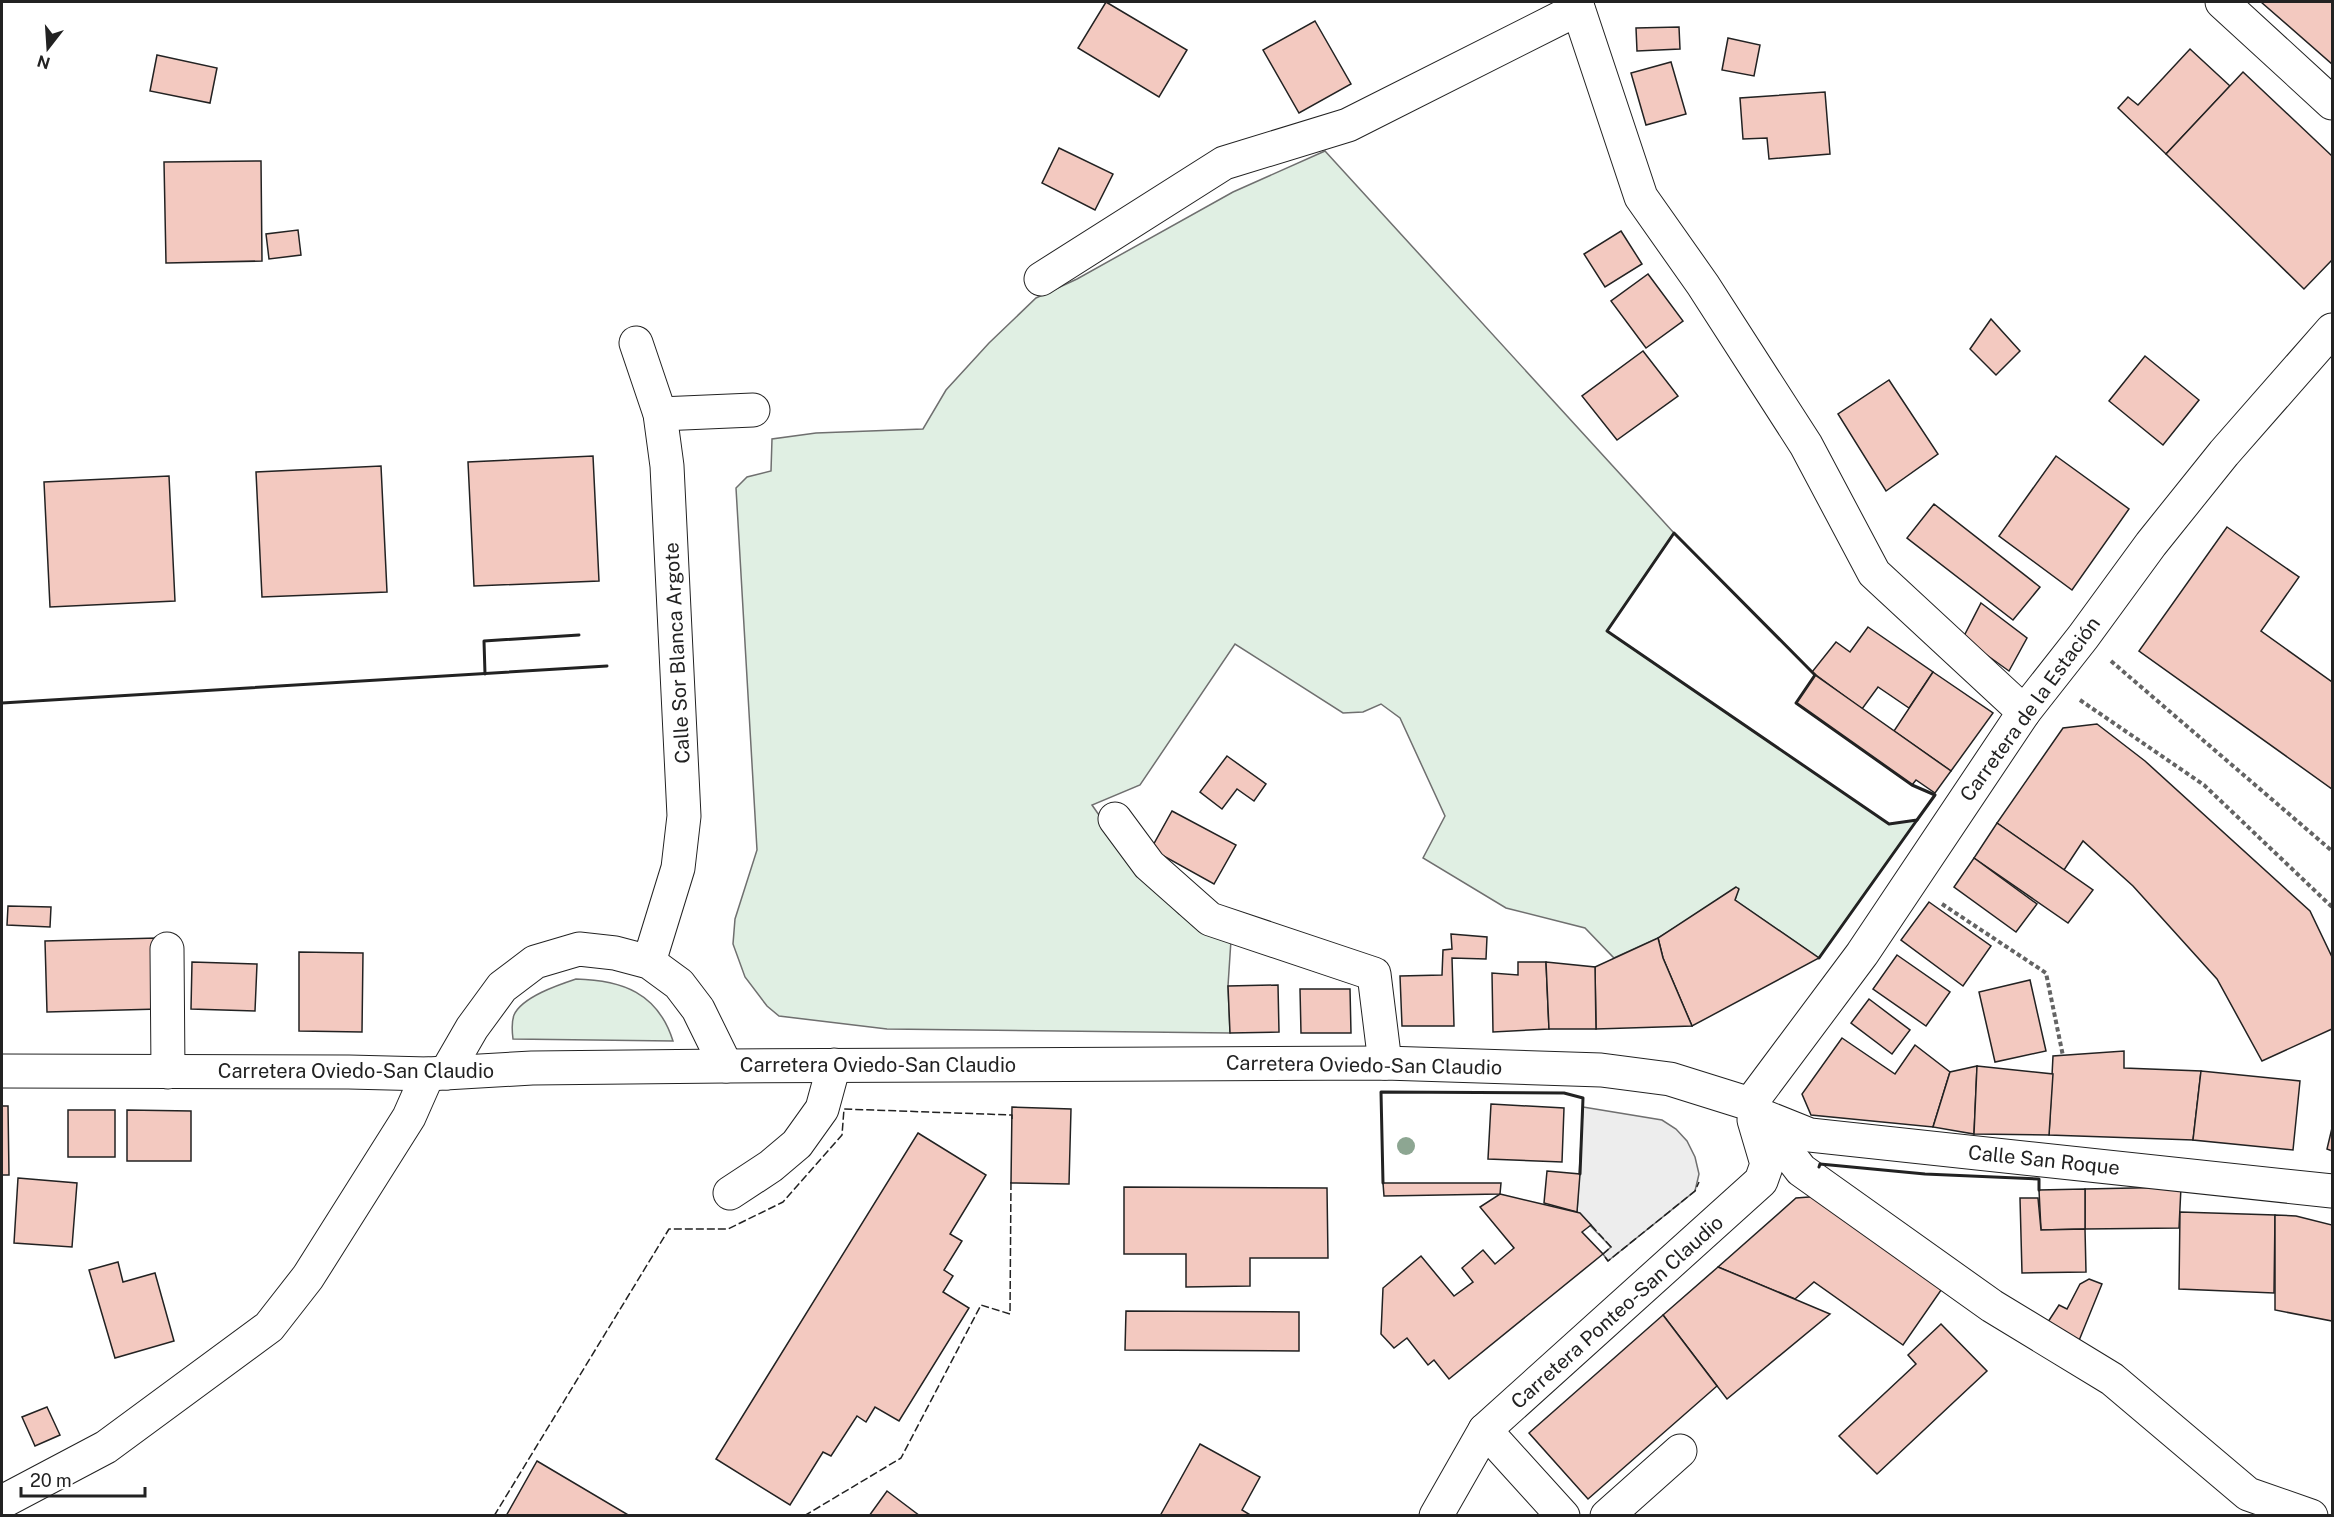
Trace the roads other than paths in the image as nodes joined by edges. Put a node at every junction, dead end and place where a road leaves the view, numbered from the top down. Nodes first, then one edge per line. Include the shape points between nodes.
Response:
1 (2222, 2) edge
2 (1577, 5) edge
3 (2332, 103) edge
4 (1041, 279) dead end
5 (2332, 330) edge
6 (636, 343) dead end
7 (753, 410) dead end
8 (660, 414) junction
9 (2024, 712) junction
10 (1115, 819) dead end
11 (167, 949) dead end
12 (649, 962) junction
13 (1385, 1063) junction
14 (834, 1065) junction
15 (726, 1066) junction
16 (2, 1071) edge
17 (168, 1072) junction
18 (437, 1073) junction
19 (1755, 1110) junction
20 (2332, 1191) edge
21 (730, 1193) dead end
22 (1485, 1430) junction
23 (1680, 1450) dead end
24 (2, 1502) edge
25 (1436, 1515) edge
26 (1563, 1515) edge
27 (1607, 1515) edge
28 (2311, 1515) edge

1 - 3 street
2 - 4 street via 1348,125 1224,163
2 - 9 street via 1641,197 1806,445 1874,573
5 - 9 street, Carretera de la Estación via 2224,453
6 - 8 street, Calle Sor Blanca Argote
7 - 8 street
8 - 12 street, Calle Sor Blanca Argote via 668,477 684,816 678,868
9 - 19 street, Carretera de la Estación
10 - 13 street via 1149,865 1210,919 1374,974
11 - 17 street
12 - 15 street via 679,984 698,1009
12 - 18 street via 579,949 535,962 502,987
13 - 14 street, Carretera Oviedo-San Claudio
13 - 19 street, Carretera Oviedo-San Claudio via 1601,1070 1670,1079
14 - 15 street, Carretera Oviedo-San Claudio
14 - 21 street via 822,1109 796,1144
15 - 18 street, Carretera Oviedo-San Claudio
16 - 17 street, Carretera Oviedo-San Claudio
17 - 18 street, Carretera Oviedo-San Claudio
18 - 24 street via 308,1277 269,1327 105,1447
19 - 20 street, Calle San Roque via 1810,1135
19 - 22 street, Carretera Ponteo-San Claudio via 1767,1164 1761,1181
19 - 28 street via 1801,1170 1992,1306 2112,1378 2248,1494
22 - 25 street, Carretera Ponteo-San Claudio
22 - 26 street
23 - 27 street

